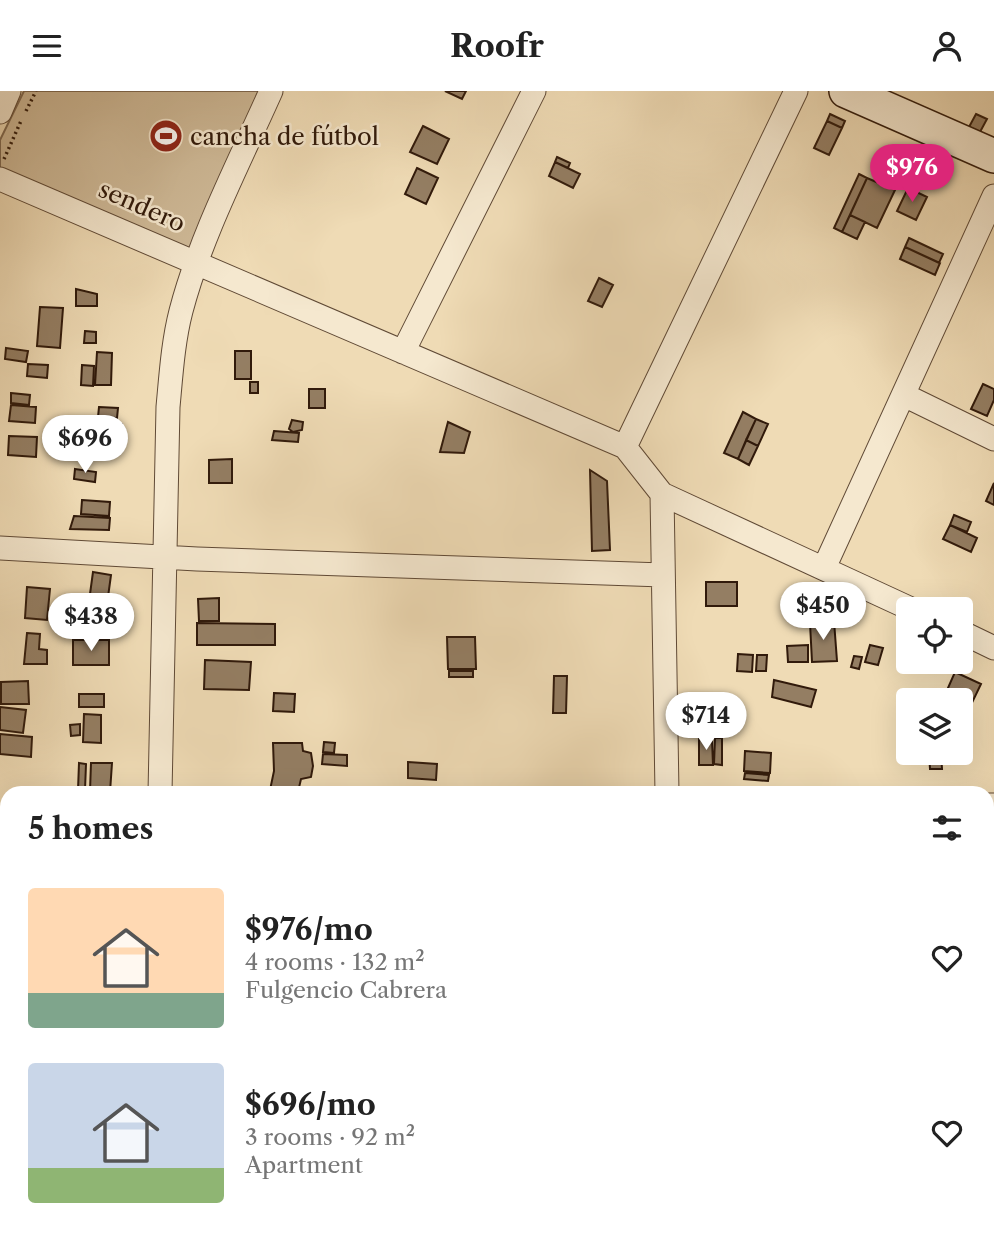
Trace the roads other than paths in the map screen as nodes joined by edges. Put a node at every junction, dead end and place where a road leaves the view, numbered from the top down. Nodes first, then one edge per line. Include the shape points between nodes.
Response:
1 (9, 91) edge
2 (271, 91) edge
3 (534, 91) edge
4 (796, 91) edge
5 (846, 91) edge
6 (0, 112) edge
7 (991, 149) edge
8 (1, 171) edge
9 (994, 197) edge
10 (195, 264) junction
11 (403, 352) junction
12 (904, 395) junction
13 (994, 439) edge
14 (625, 447) junction
15 (662, 494) junction
16 (0, 548) edge
17 (165, 557) junction
18 (824, 568) junction
19 (663, 575) junction
20 (896, 602) edge
21 (973, 638) edge
22 (994, 648) edge
23 (160, 786) edge
24 (667, 786) edge

1 - 6 street
2 - 10 street
3 - 11 street
4 - 14 street
5 - 7 main road
8 - 10 street
9 - 12 street
10 - 11 street
10 - 17 street via 173,356
11 - 14 street
12 - 13 street
12 - 18 street
14 - 15 street
15 - 18 street
15 - 19 street
16 - 17 street
17 - 19 street
17 - 23 street
18 - 20 street
19 - 24 street
21 - 22 street

